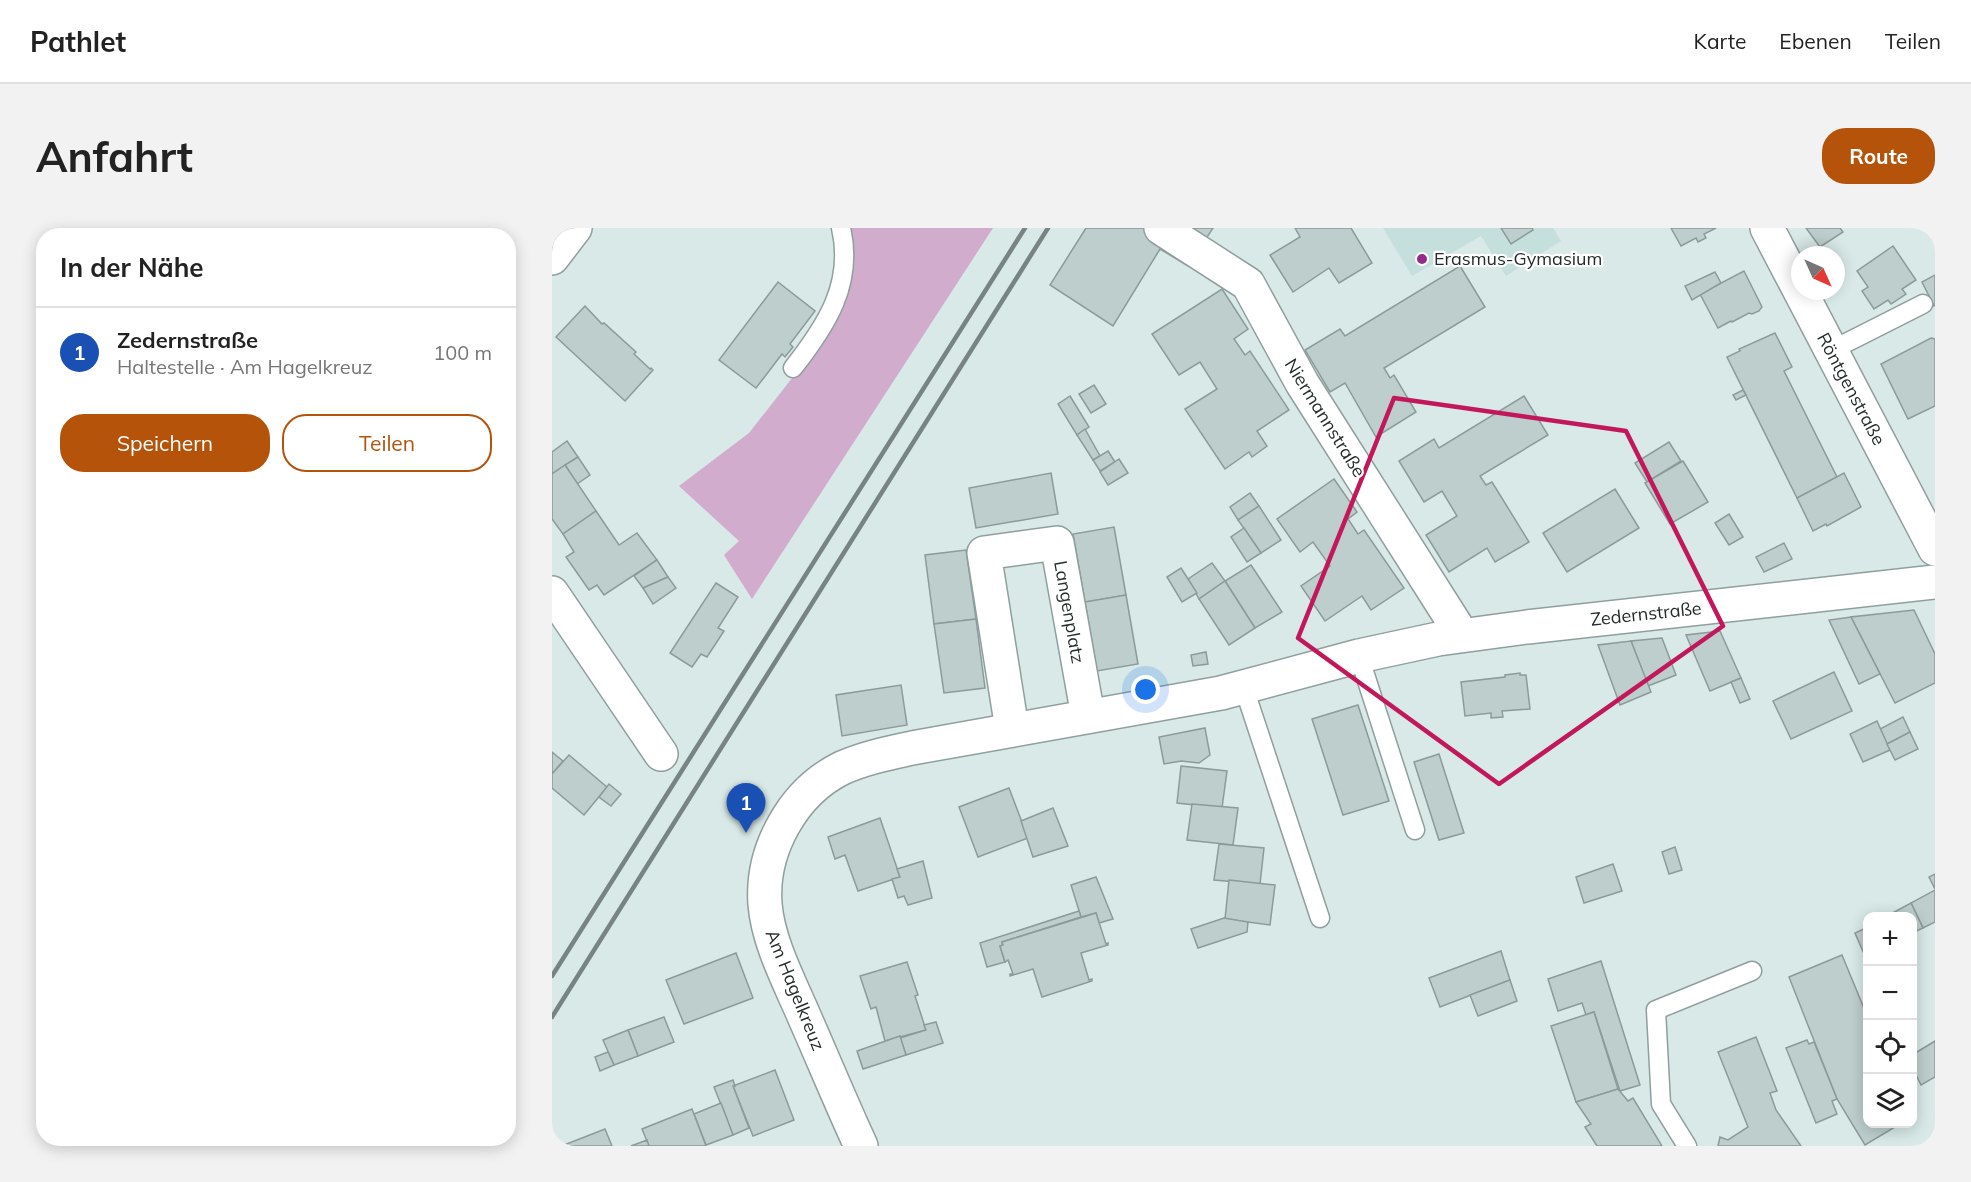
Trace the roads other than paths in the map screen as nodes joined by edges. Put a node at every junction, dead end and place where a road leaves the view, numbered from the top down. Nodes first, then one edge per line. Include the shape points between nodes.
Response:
1 (575, 228) edge
2 (841, 228) edge
3 (1161, 228) edge
4 (1767, 228) edge
5 (552, 258) edge
6 (1923, 304) dead end
7 (1830, 351) junction
8 (793, 368) dead end
9 (1925, 506) edge
10 (1935, 549) edge
11 (1935, 582) edge
12 (552, 592) edge
13 (1462, 635) junction
14 (1359, 656) junction
15 (1244, 688) junction
16 (1088, 716) junction
17 (1012, 729) junction
18 (661, 754) dead end
19 (822, 780) joint
20 (1415, 830) dead end
21 (1320, 918) dead end
22 (1752, 971) dead end
23 (852, 1143) edge
24 (1687, 1146) edge

1 - 5 street
2 - 8 lane via 843,259 838,294 820,332
3 - 13 street, Niermannstraße via 1248,284 1302,383
4 - 7 street, Röntgenstraße
6 - 7 lane
7 - 9 street, Röntgenstraße
9 - 10 street, Röntgenstraße
11 - 13 street, Zedernstraße
12 - 18 street
13 - 14 street, Zedernstraße
14 - 15 street, Zedernstraße
14 - 20 lane
15 - 16 street, Zedernstraße
15 - 21 lane
16 - 17 street, Zedernstraße
16 - 17 street, Langenplatz via 1057,543 984,553
17 - 19 street, Zedernstraße via 886,753 842,768
19 - 23 street, Am Hagelkreuz via 781,830 768,867 765,905 788,981
22 - 24 lane via 1656,1010 1661,1104

